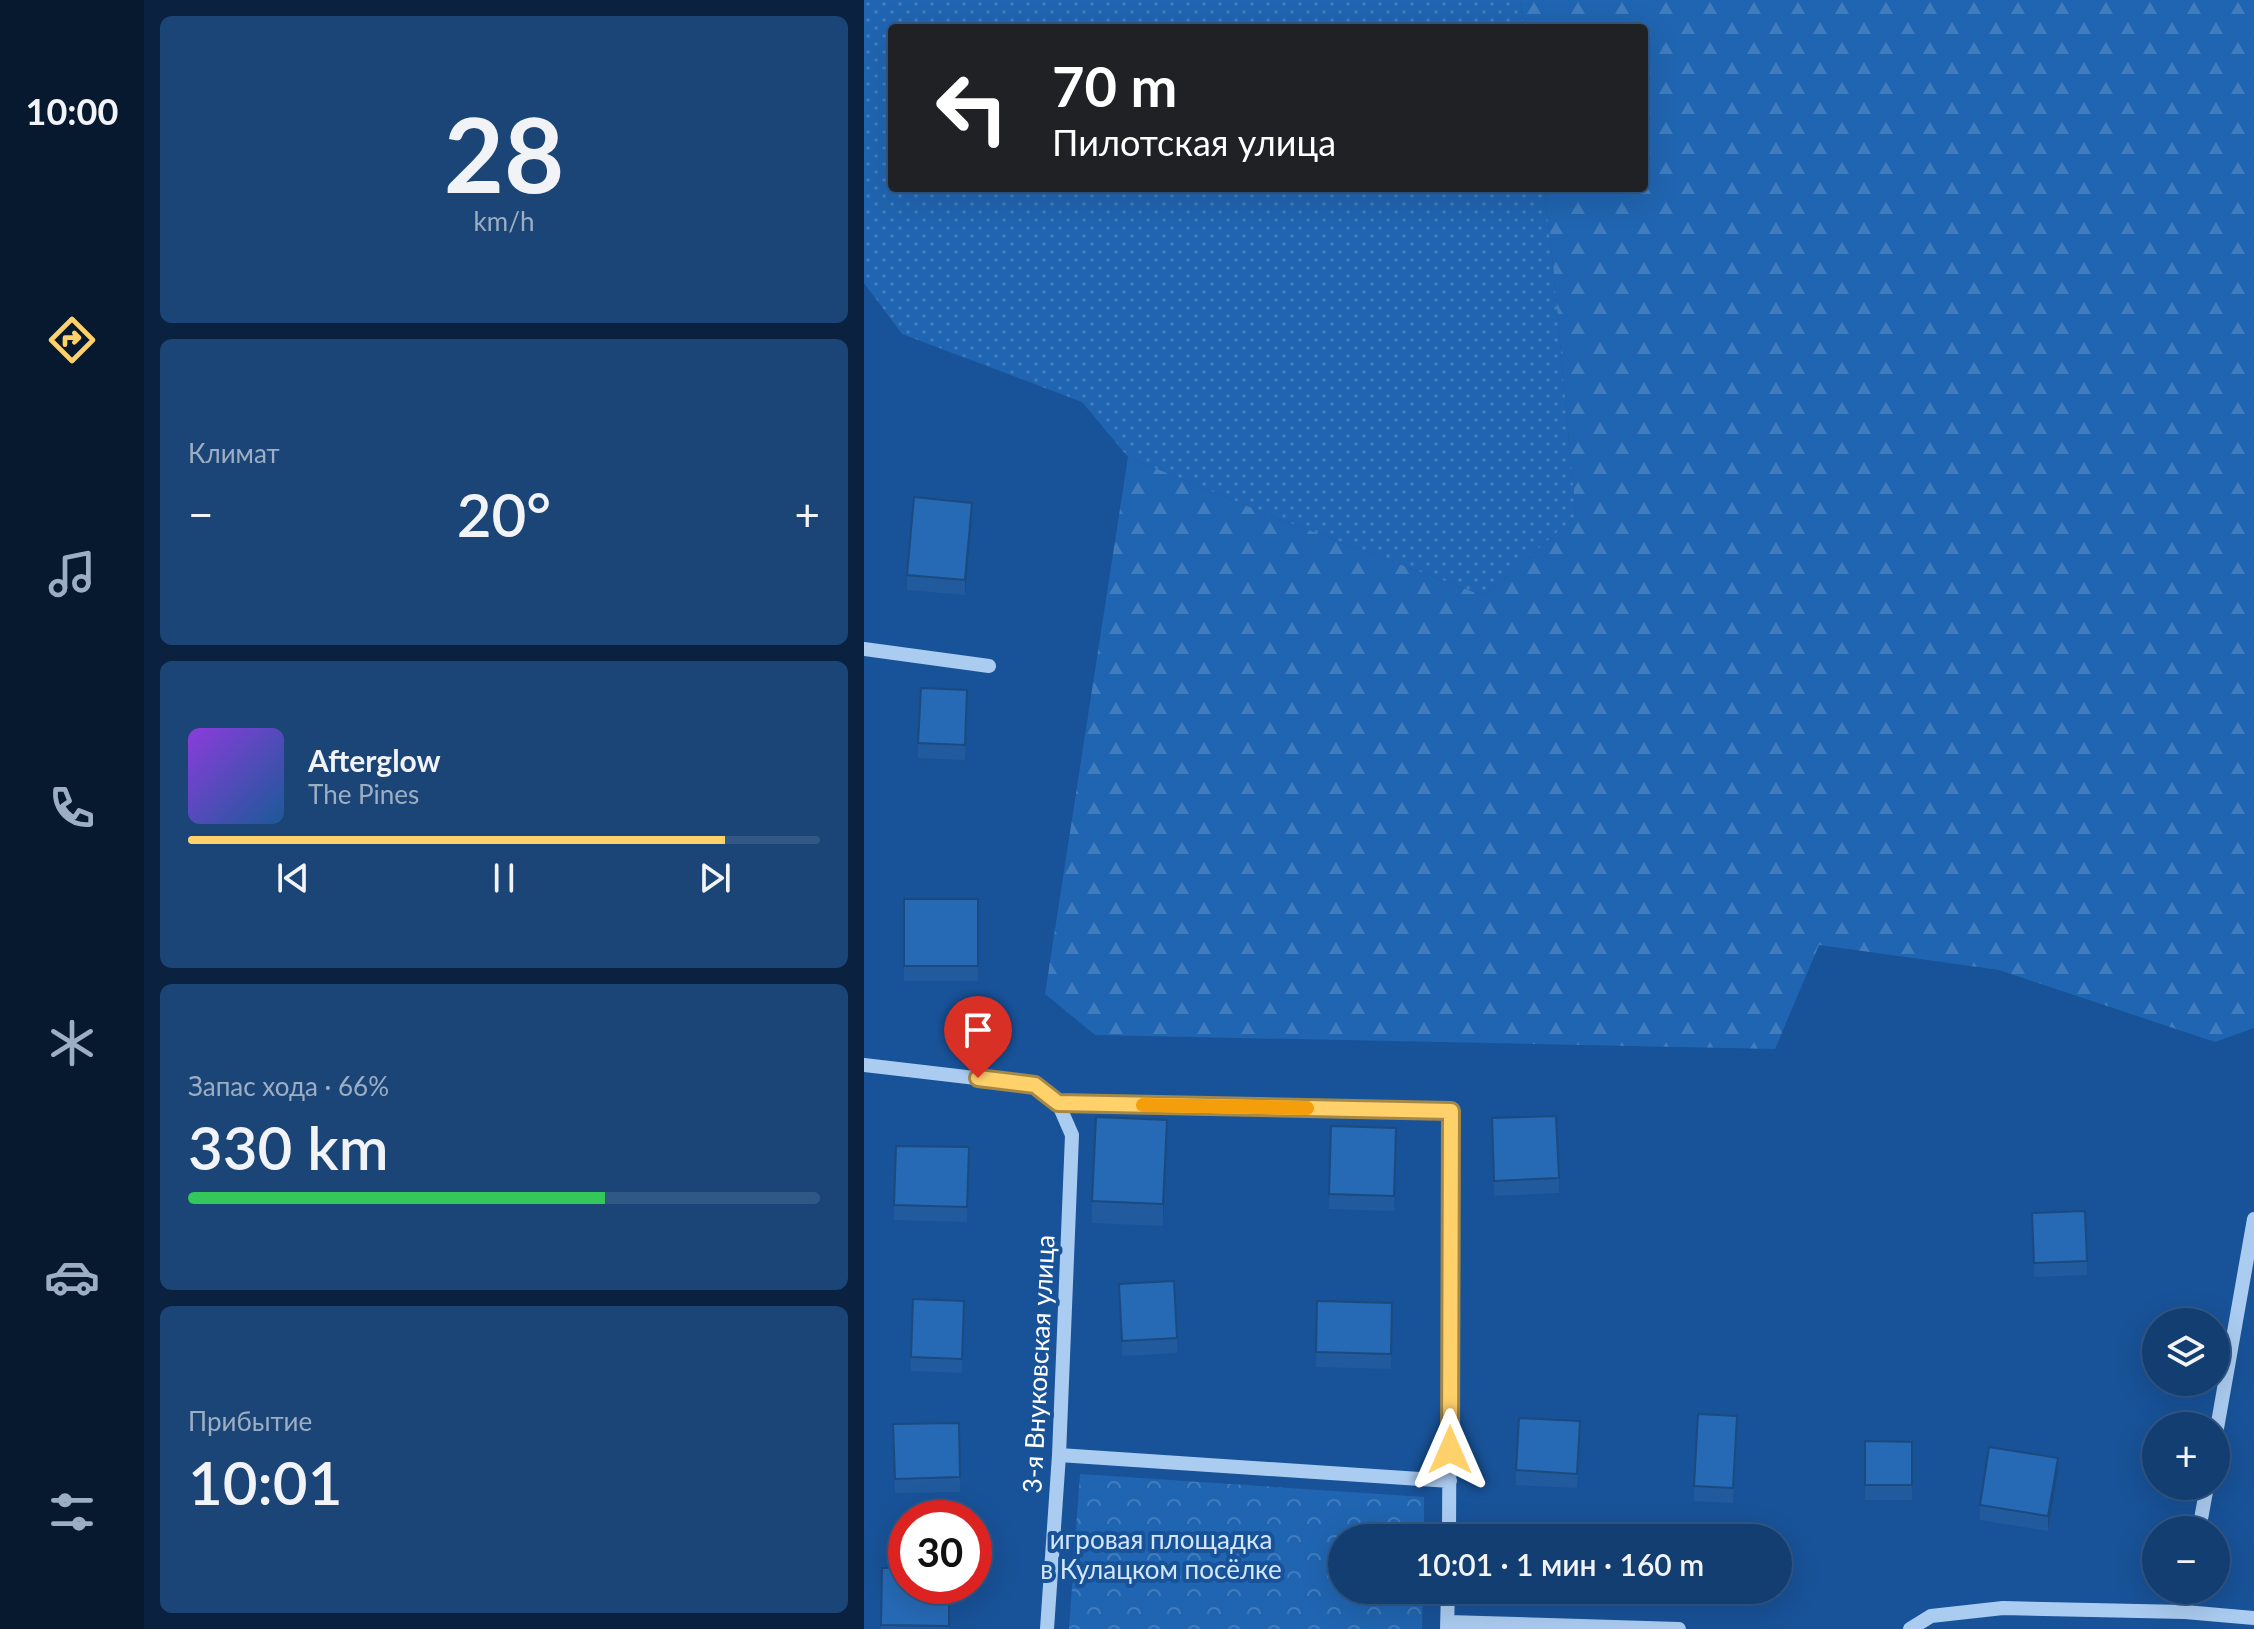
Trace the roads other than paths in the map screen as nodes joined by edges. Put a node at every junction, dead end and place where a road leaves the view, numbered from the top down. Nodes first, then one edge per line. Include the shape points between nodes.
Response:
1 (864, 649) edge
2 (989, 666) dead end
3 (864, 1065) edge
4 (1058, 1103) junction
5 (2254, 1219) edge
6 (2220, 1412) edge
7 (1059, 1455) junction
8 (1450, 1481) junction
9 (1449, 1524) edge
10 (1448, 1604) edge
11 (2186, 1604) edge
12 (2185, 1612) junction
13 (2254, 1618) edge
14 (1448, 1626) edge
15 (1047, 1629) edge
16 (1679, 1629) edge
17 (1910, 1629) edge

1 - 2 street
3 - 4 street via 1035,1085
4 - 7 street, 3-я Внуковская улица via 1072,1135
4 - 8 street via 1451,1111
5 - 6 street
7 - 8 street
7 - 15 street, 3-я Внуковская улица
8 - 9 street
10 - 14 street
11 - 12 street
12 - 13 street
12 - 17 street via 2003,1608 1931,1616
14 - 16 street

